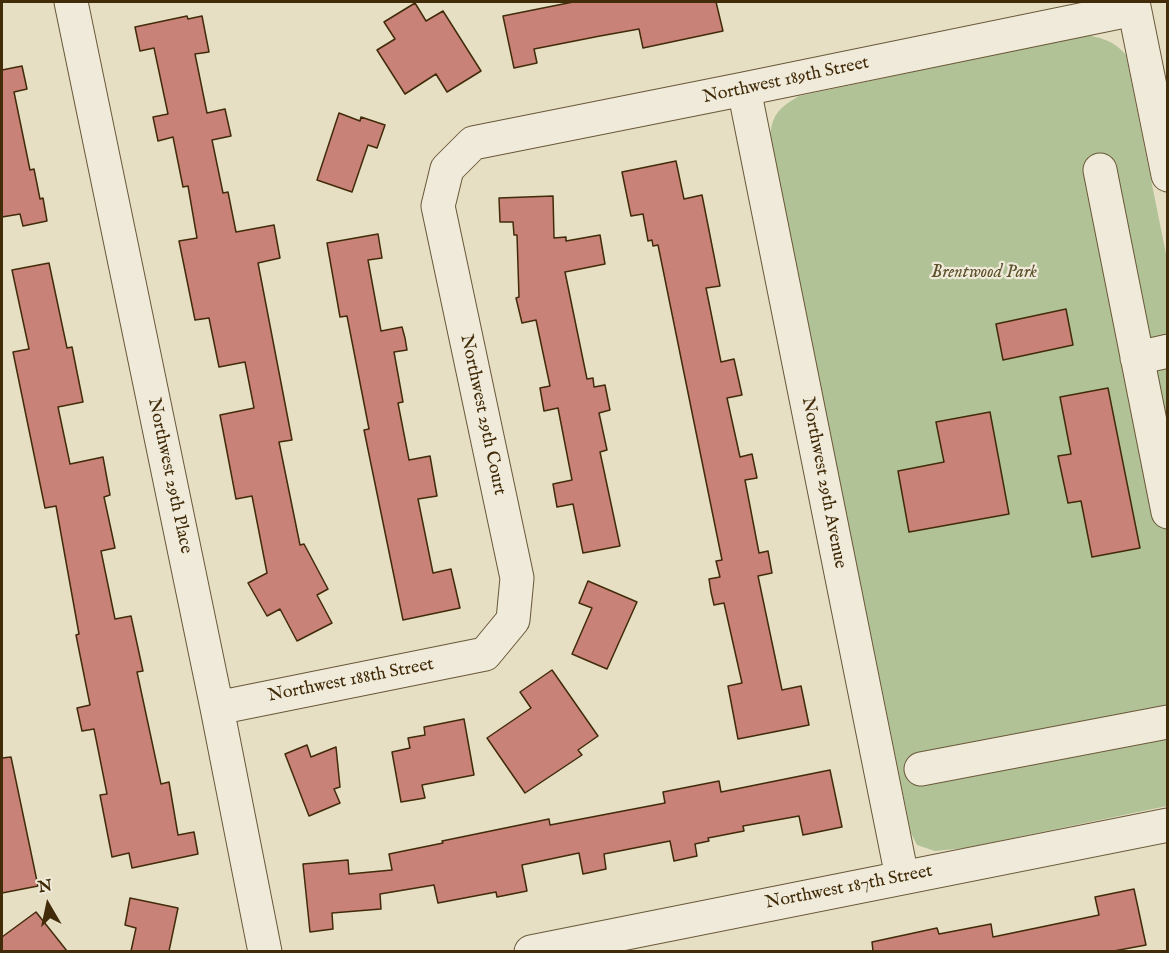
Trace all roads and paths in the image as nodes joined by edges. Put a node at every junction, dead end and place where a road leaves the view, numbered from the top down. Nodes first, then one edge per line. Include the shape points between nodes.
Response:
1 (71, 2) edge
2 (1134, 5) edge
3 (744, 89) junction
4 (447, 169) joint
5 (1100, 170) dead end
6 (1167, 175) edge
7 (1152, 355) edge
8 (1167, 512) edge
9 (485, 654) joint
10 (217, 708) junction
11 (1167, 723) edge
12 (921, 769) dead end
13 (1167, 825) edge
14 (902, 877) junction
15 (265, 951) edge
16 (531, 951) edge

1 - 10 street, Northwest 29th Place
2 - 3 street, Northwest 189th Street
2 - 6 street
3 - 4 street, Northwest 189th Street via 473,143
3 - 14 street, Northwest 29th Avenue
4 - 9 street, Northwest 29th Court via 438,206 517,578 513,620
5 - 7 street
7 - 8 street
9 - 10 street, Northwest 188th Street
10 - 15 street, Northwest 29th Place
11 - 12 street
13 - 14 street, Northwest 187th Street
14 - 16 street, Northwest 187th Street

